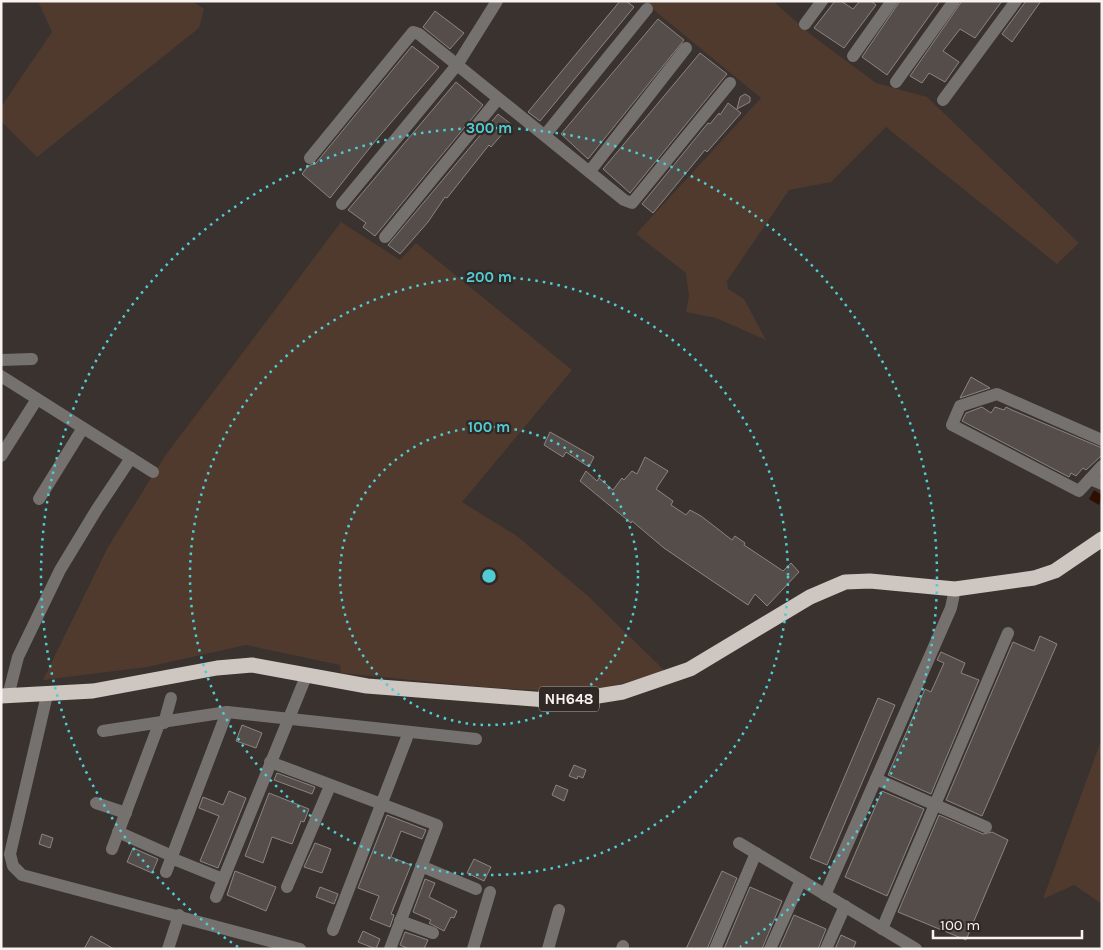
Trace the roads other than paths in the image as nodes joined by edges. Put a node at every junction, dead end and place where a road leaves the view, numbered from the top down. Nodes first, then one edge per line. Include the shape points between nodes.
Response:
1 (497, 1) edge
2 (822, 1) edge
3 (892, 1) edge
4 (954, 1) edge
5 (1016, 1) edge
6 (647, 9) dead end
7 (805, 24) dead end
8 (686, 48) dead end
9 (853, 56) dead end
10 (457, 64) junction
11 (896, 82) dead end
12 (730, 83) dead end
13 (498, 99) junction
14 (943, 100) dead end
15 (545, 135) junction
16 (310, 158) dead end
17 (590, 171) junction
18 (342, 204) dead end
19 (385, 237) dead end
20 (32, 359) dead end
21 (1, 360) edge
22 (1, 376) edge
23 (37, 399) junction
24 (83, 428) junction
25 (1102, 440) edge
26 (1, 456) edge
27 (131, 458) junction
28 (1102, 466) edge
29 (153, 472) dead end
30 (1096, 481) edge
31 (39, 499) dead end
32 (1102, 539) edge
33 (955, 588) junction
34 (1008, 633) dead end
35 (307, 674) junction
36 (47, 695) junction
37 (4, 696) edge
38 (171, 698) dead end
39 (227, 712) junction
40 (290, 718) junction
41 (161, 723) junction
42 (103, 731) dead end
43 (408, 732) junction
44 (476, 739) dead end
45 (270, 762) junction
46 (876, 778) junction
47 (330, 786) junction
48 (96, 804) dead end
49 (935, 804) junction
50 (382, 806) junction
51 (126, 813) junction
52 (986, 827) dead end
53 (118, 832) junction
54 (738, 843) dead end
55 (112, 849) dead end
56 (756, 853) junction
57 (171, 857) junction
58 (421, 866) junction
59 (166, 872) dead end
60 (223, 879) junction
61 (801, 880) junction
62 (287, 888) dead end
63 (476, 888) dead end
64 (490, 892) dead end
65 (825, 895) junction
66 (216, 897) dead end
67 (845, 906) junction
68 (559, 910) dead end
69 (179, 915) junction
70 (400, 921) junction
71 (882, 929) junction
72 (333, 930) dead end
73 (433, 933) dead end
74 (273, 945) edge
75 (168, 949) edge
76 (300, 949) edge
77 (390, 949) edge
78 (473, 949) edge
79 (548, 949) edge
80 (715, 949) edge
81 (770, 949) edge
82 (826, 949) edge
83 (916, 949) edge

1 - 10 street
2 - 7 street
3 - 9 street
4 - 11 street
5 - 14 street
6 - 15 street
8 - 17 street
10 - 13 street
10 - 16 street via 419,34 410,33
10 - 18 street
12 - 17 street via 632,203
13 - 15 street
13 - 19 street
15 - 17 street
20 - 21 street
22 - 23 street
23 - 24 street
23 - 26 street
24 - 27 street
24 - 31 street
25 - 30 street via 997,394 960,406 952,425 1079,491
27 - 29 street
27 - 37 street via 60,570 18,658
28 - 30 street
32 - 33 highway, NH648 via 1073,560 1034,578
33 - 35 highway, NH648 via 845,582 810,597 690,670 623,692 579,699 547,700 367,686
33 - 46 street via 951,608
34 - 49 street
35 - 36 highway, NH648 via 252,665 217,668 93,691
35 - 40 street
36 - 37 highway, NH648
36 - 69 street via 10,854 13,866 22,875
38 - 41 street
39 - 40 street
39 - 41 street
39 - 57 street
40 - 43 street
40 - 45 street
41 - 42 street
41 - 51 street
43 - 44 street
43 - 50 street
45 - 47 street
45 - 60 street
46 - 49 street
46 - 65 street
47 - 50 street
47 - 62 street
48 - 51 street
49 - 52 street
49 - 71 street
50 - 58 street via 437,826
50 - 72 street
51 - 53 street
53 - 55 street
53 - 57 street
54 - 56 street
56 - 61 street
56 - 80 street
57 - 59 street
57 - 60 street
58 - 63 street
58 - 70 street
60 - 66 street
61 - 65 street
61 - 81 street
64 - 78 street
65 - 67 street
67 - 71 street
67 - 82 street
68 - 79 street
69 - 74 street
69 - 75 street
70 - 73 street
70 - 77 street
71 - 83 street
74 - 76 street

